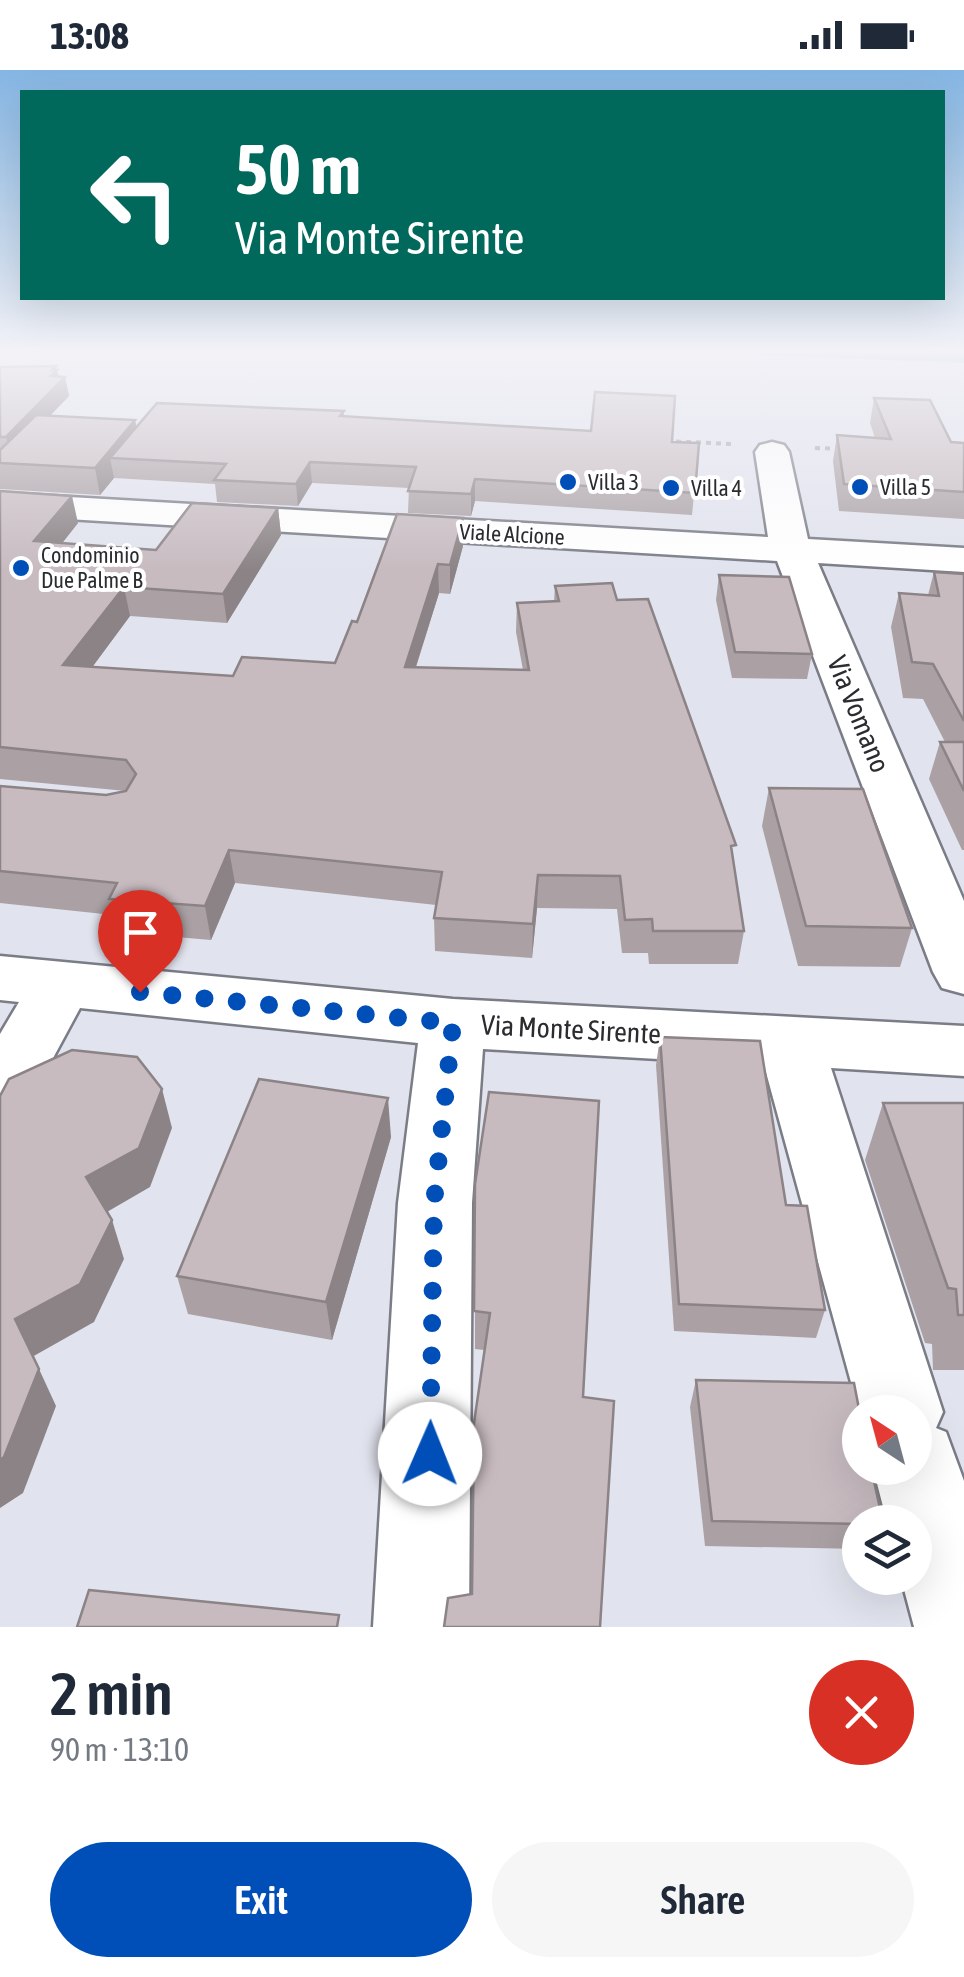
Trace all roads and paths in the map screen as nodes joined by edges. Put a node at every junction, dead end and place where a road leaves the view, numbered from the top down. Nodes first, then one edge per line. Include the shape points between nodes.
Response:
1 (651, 440) edge
2 (774, 448) junction
3 (845, 450) edge
4 (0, 504) edge
5 (793, 550) junction
6 (964, 560) edge
7 (964, 972) edge
8 (0, 978) edge
9 (62, 984) junction
10 (453, 1023) junction
11 (790, 1042) junction
12 (964, 1051) edge
13 (0, 1092) edge
14 (895, 1395) edge
15 (921, 1485) edge
16 (421, 1627) edge
17 (962, 1627) edge

1 - 2 path
2 - 3 path
2 - 5 street, Via Vomano via 782,521
4 - 5 street, Viale Alcione
5 - 6 street, Viale Alcione
5 - 7 street, Via Vomano
8 - 9 street, Via Monte Sirente
9 - 10 street, Via Monte Sirente
9 - 13 street
10 - 11 street, Via Monte Sirente
10 - 16 street via 434,1203
11 - 12 street, Via Monte Sirente
11 - 14 street
15 - 17 street

